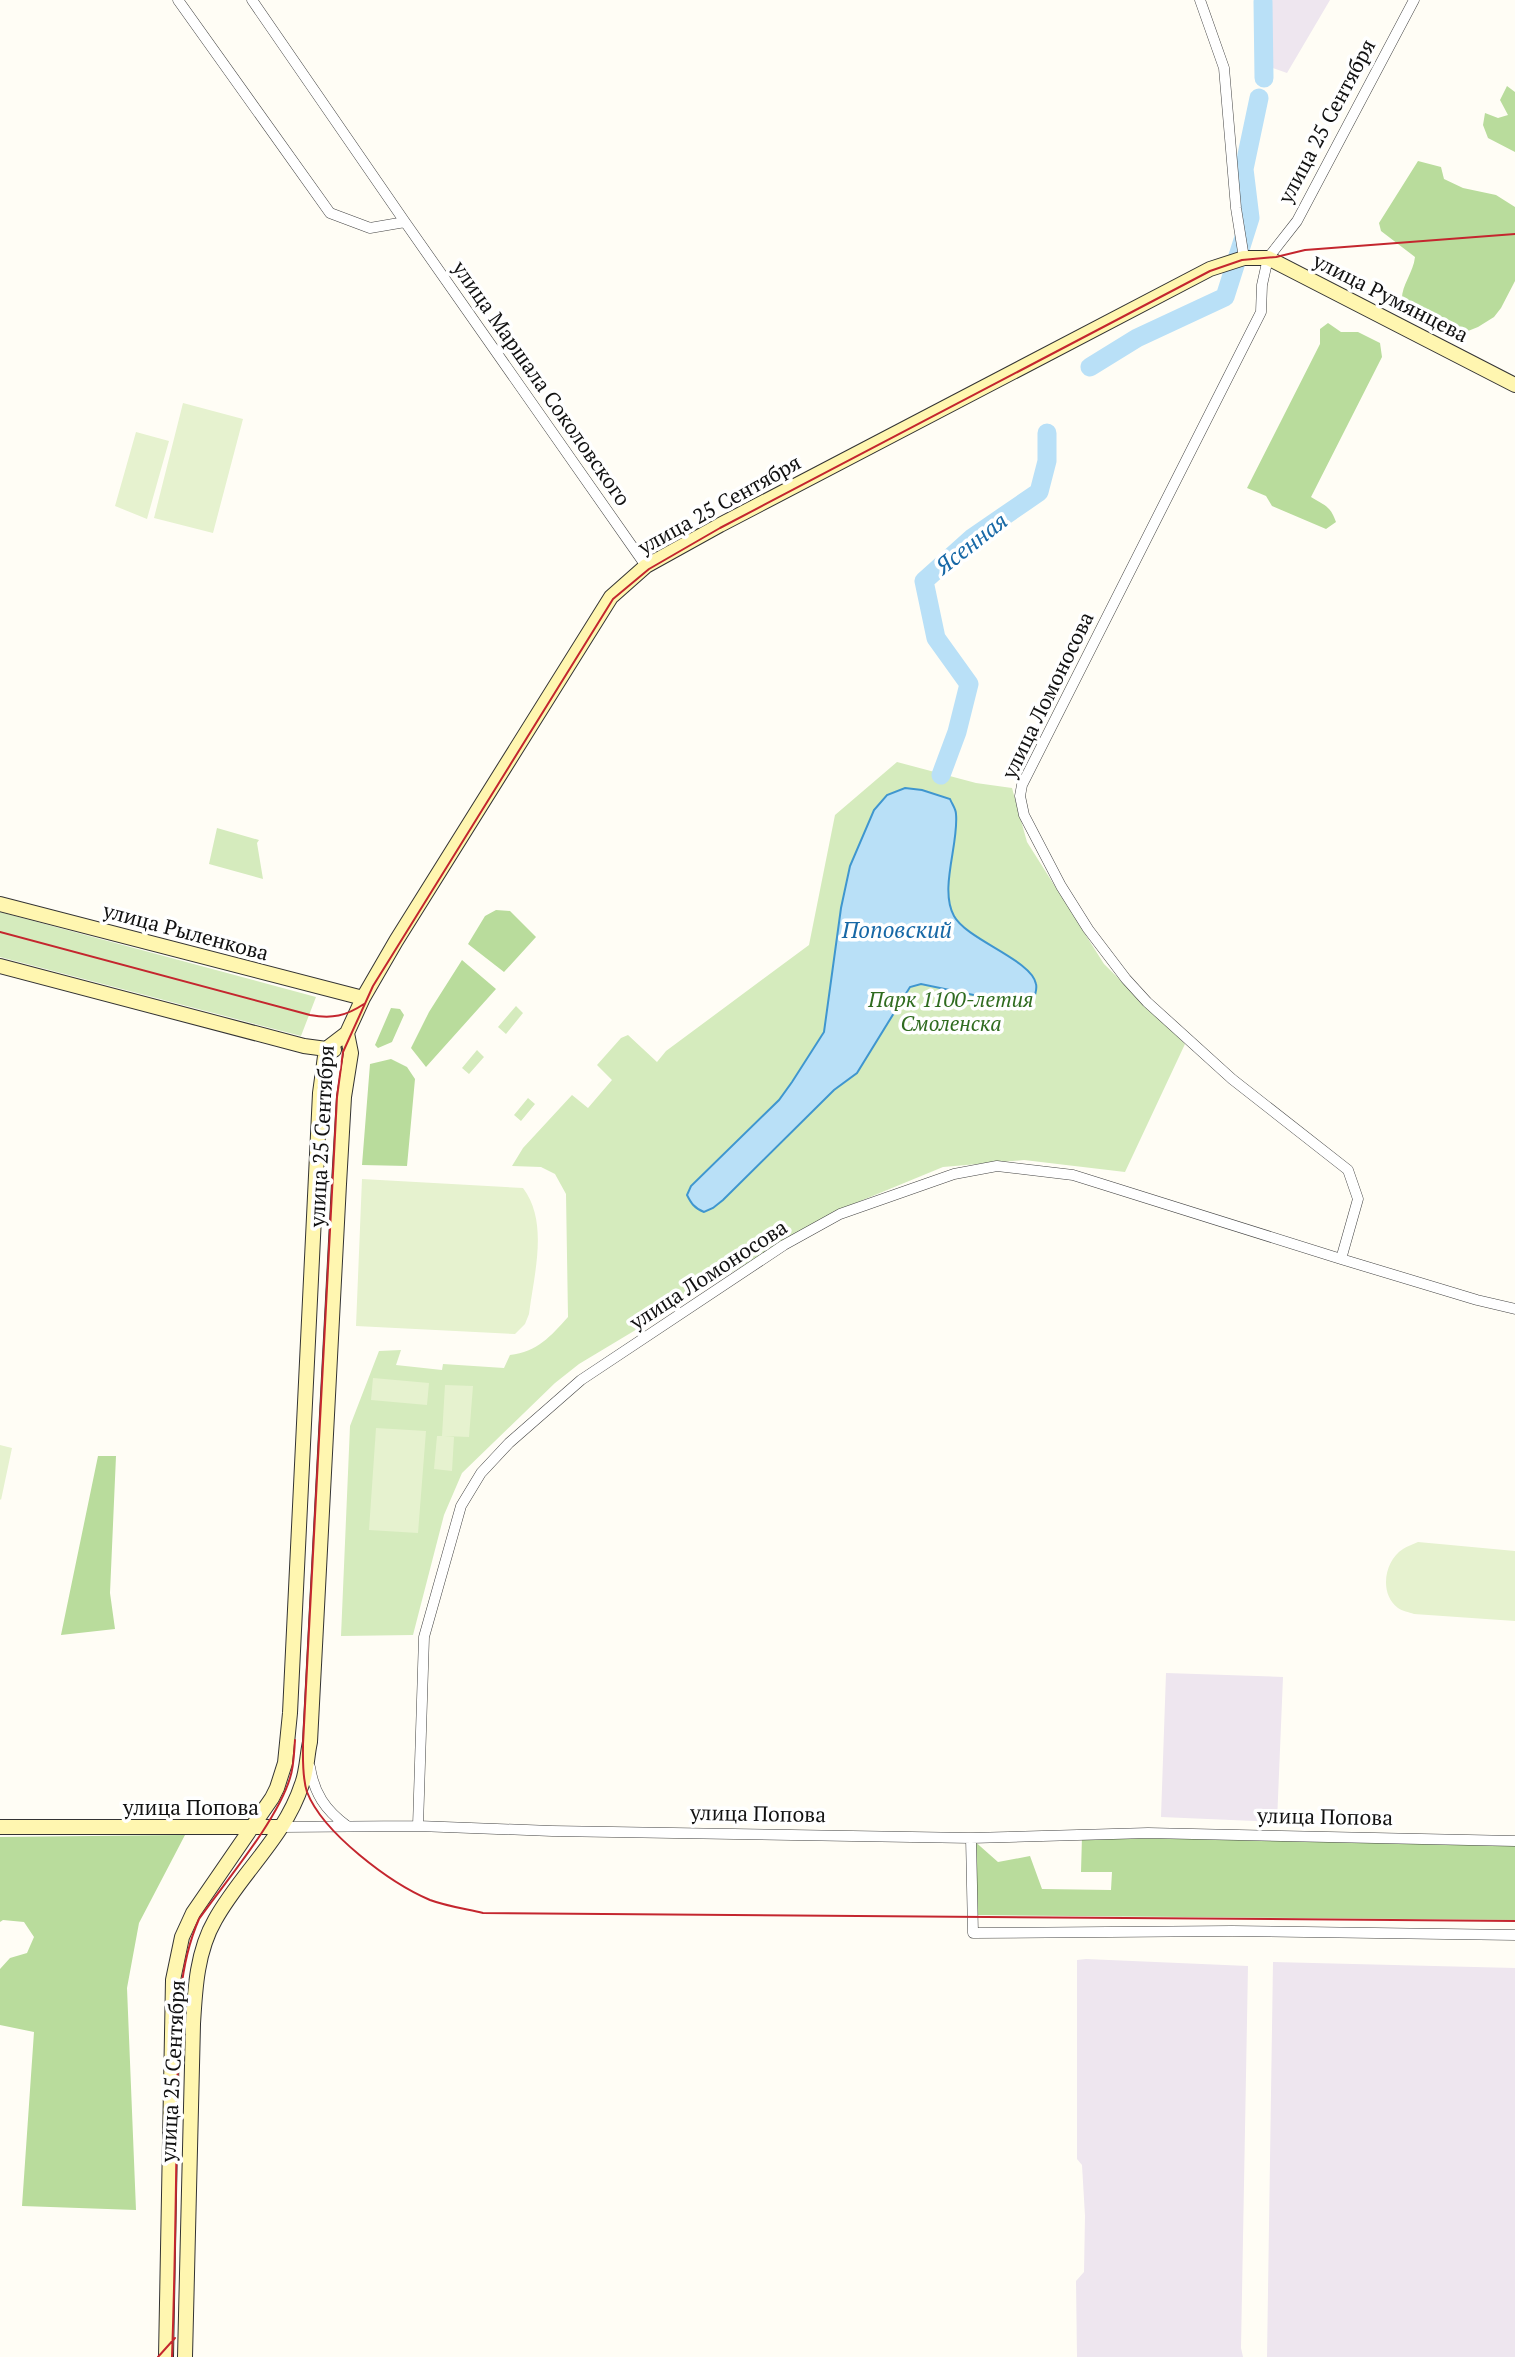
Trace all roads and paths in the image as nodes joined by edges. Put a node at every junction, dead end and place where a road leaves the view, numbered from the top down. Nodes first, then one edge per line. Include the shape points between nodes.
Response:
1 (178, 0) edge
2 (252, 0) edge
3 (1200, 0) edge
4 (1414, 0) edge
5 (405, 222) junction
6 (1244, 257) junction
7 (1268, 257) junction
8 (1515, 385) edge
9 (646, 566) junction
10 (0, 904) edge
11 (0, 966) edge
12 (363, 998) junction
13 (347, 1033) junction
14 (326, 1049) junction
15 (351, 1053) junction
16 (1341, 1259) junction
17 (1515, 1309) edge
18 (310, 1742) junction
19 (347, 1826) junction
20 (418, 1826) junction
21 (0, 1827) edge
22 (281, 1827) junction
23 (251, 1828) junction
24 (971, 1838) junction
25 (1515, 1841) edge
26 (1515, 1935) edge
27 (166, 2357) edge
28 (185, 2357) edge

1 - 5 street via 330,213 370,228
2 - 5 street, улица Маршала Соколовского
3 - 6 street via 1224,68
4 - 7 street, улица 25 Сентября via 1297,220
5 - 9 street, улица Маршала Соколовского
6 - 7 main road, улица Румянцева
6 - 9 main road, улица 25 Сентября via 1210,268
7 - 8 main road, улица Румянцева
7 - 16 street, улица Ломоносова via 1261,312 1020,796 1024,815 1061,886 1126,979 1232,1079 1348,1170 1358,1199
9 - 12 main road, улица 25 Сентября via 611,597
10 - 12 main road, улица Рыленкова
11 - 14 main road
12 - 13 main road, улица 25 Сентября
13 - 14 main road
13 - 15 main road, улица 25 Сентября
14 - 15 main road
14 - 23 main road via 286,1748 278,1787
15 - 18 main road, улица 25 Сентября via 344,1097
16 - 17 street, улица Ломоносова
16 - 20 street, улица Ломоносова via 1073,1175 997,1166 954,1174 840,1214 785,1245 577,1383 481,1473 461,1506 424,1637
18 - 19 street via 313,1784 326,1809
18 - 22 main road, улица 25 Сентября via 303,1782
19 - 20 street, улица Попова
19 - 22 street, улица Попова
20 - 24 street, улица Попова
21 - 23 main road, улица Попова
22 - 23 main road, улица Попова
22 - 28 main road, улица 25 Сентября via 215,1920 196,1978
23 - 27 main road via 193,1913 176,1960
24 - 25 street, улица Попова via 1148,1833
24 - 26 street via 973,1933

